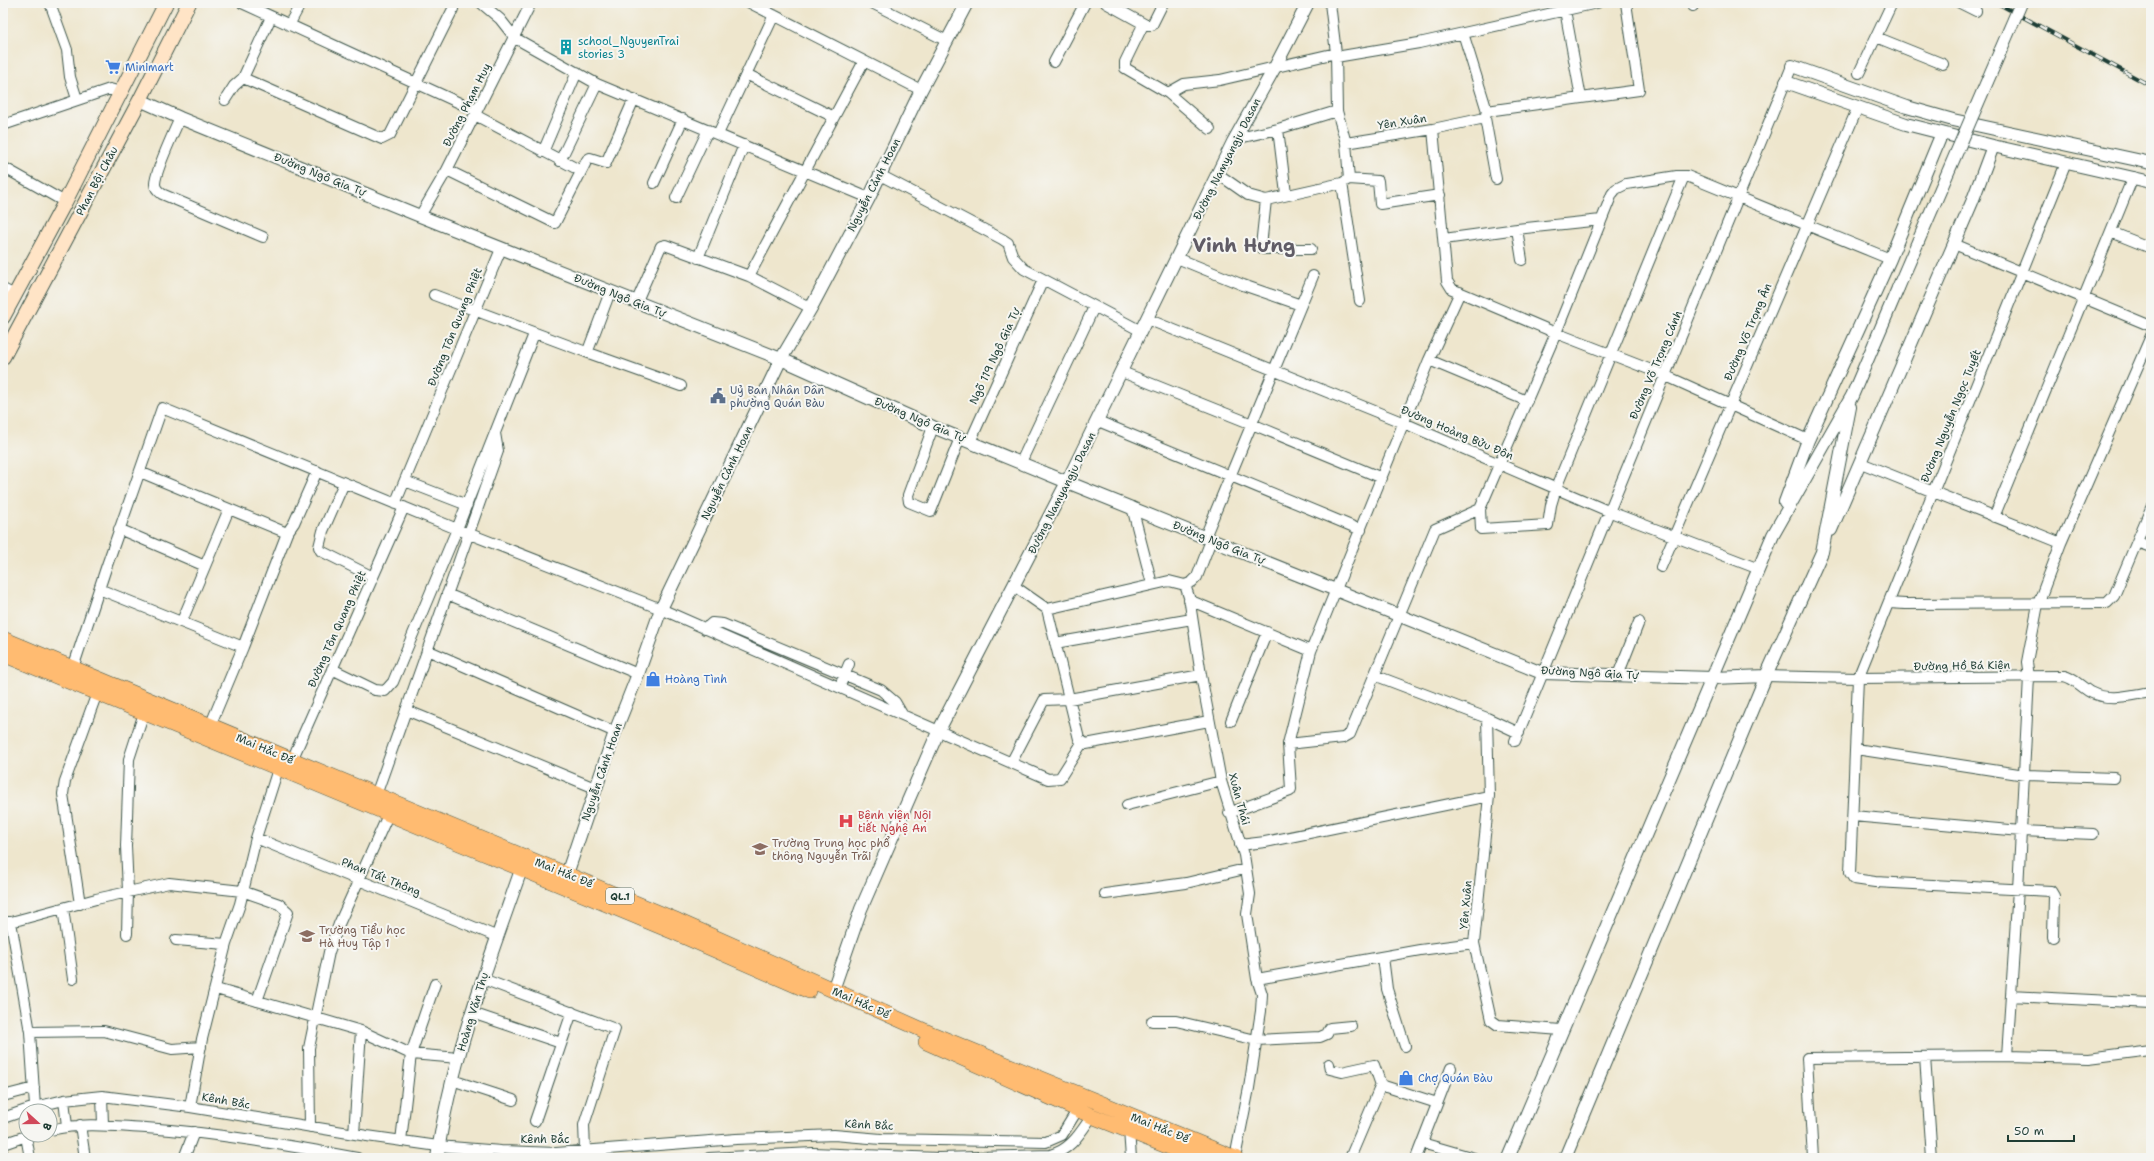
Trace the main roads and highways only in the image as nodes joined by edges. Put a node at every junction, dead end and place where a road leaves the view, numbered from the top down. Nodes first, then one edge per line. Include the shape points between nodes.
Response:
1 (166, 3) edge
2 (189, 3) edge
3 (121, 92) junction
4 (140, 100) junction
5 (57, 217) junction
6 (74, 225) junction
7 (9, 292) edge
8 (3, 317) edge
9 (3, 357) edge
10 (3, 639) edge
11 (3, 654) edge
12 (439, 829) junction
13 (676, 926) junction
14 (921, 1034) junction
15 (1197, 1158) edge
16 (1235, 1158) edge

1 - 3 main road, Phan Bội Châu
2 - 4 main road, Phan Bội Châu
3 - 4 main road
3 - 5 main road, Phan Bội Châu
4 - 6 main road, Phan Bội Châu
5 - 6 main road
5 - 7 main road, Phan Bội Châu
6 - 9 main road, Phan Bội Châu
7 - 8 main road, Phan Bội Châu
10 - 12 main road, Mai Hắc Đế / QL.1 via 376,795
11 - 12 main road, Mai Hắc Đế / QL.1 via 388,814
12 - 13 main road, Mai Hắc Đế / QL.1 via 567,874
12 - 13 main road, Mai Hắc Đế / QL.1 via 521,870
13 - 14 main road, Mai Hắc Đế / QL.1
13 - 14 main road, Mai Hắc Đế / QL.1 via 833,990
14 - 15 main road, Mai Hắc Đế / QL.1 via 1078,1110
14 - 16 main road, Mai Hắc Đế / QL.1

